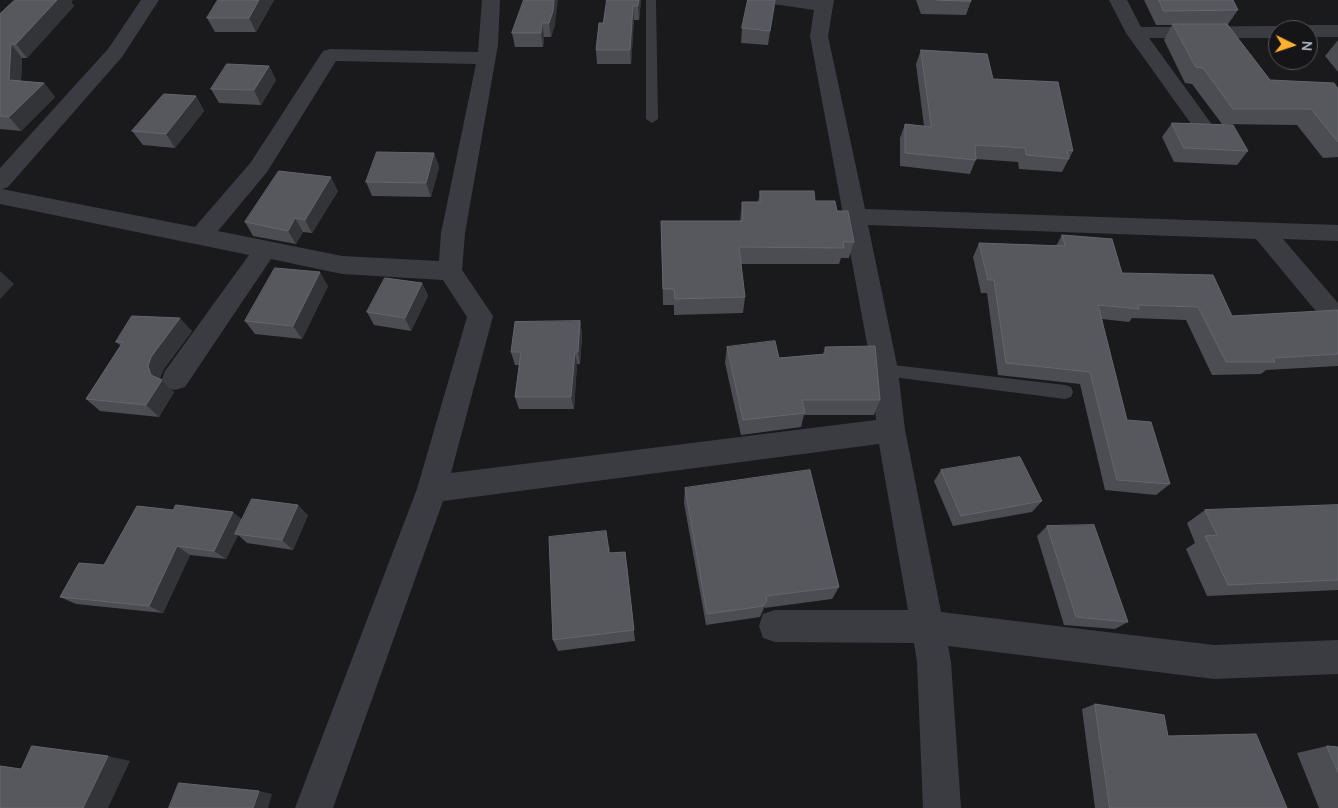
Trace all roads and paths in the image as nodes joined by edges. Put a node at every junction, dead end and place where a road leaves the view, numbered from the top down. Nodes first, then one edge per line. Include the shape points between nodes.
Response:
1 (150, 0) edge
2 (491, 0) edge
3 (651, 0) edge
4 (779, 0) edge
5 (1118, 0) edge
6 (824, 3) edge
7 (1318, 31) edge
8 (1338, 31) edge
9 (1268, 32) edge
10 (1135, 33) junction
11 (487, 58) junction
12 (652, 119) dead end
13 (1206, 130) edge
14 (0, 182) edge
15 (0, 196) edge
16 (855, 217) junction
17 (1262, 230) junction
18 (1338, 233) edge
19 (201, 236) junction
20 (266, 249) junction
21 (450, 271) junction
22 (1338, 320) edge
23 (885, 370) junction
24 (175, 379) dead end
25 (1065, 392) dead end
26 (891, 430) junction
27 (432, 489) junction
28 (775, 626) dead end
29 (928, 627) junction
30 (1338, 657) edge
31 (314, 808) edge
32 (942, 808) edge

1 - 14 street via 115,53
2 - 11 street
3 - 12 lane
4 - 6 street
5 - 10 street
6 - 16 street via 819,36
7 - 8 street
9 - 10 street
10 - 13 street
11 - 19 street via 330,55 258,166
11 - 21 street via 454,233
15 - 19 street
16 - 17 street
16 - 23 street
17 - 18 street
17 - 22 street
19 - 20 street
20 - 21 street via 342,265
20 - 24 street
21 - 27 street via 480,316
23 - 25 lane
23 - 26 street
26 - 27 street
26 - 29 street
27 - 31 street
28 - 29 street
29 - 30 street via 1214,662
29 - 32 street via 934,662

